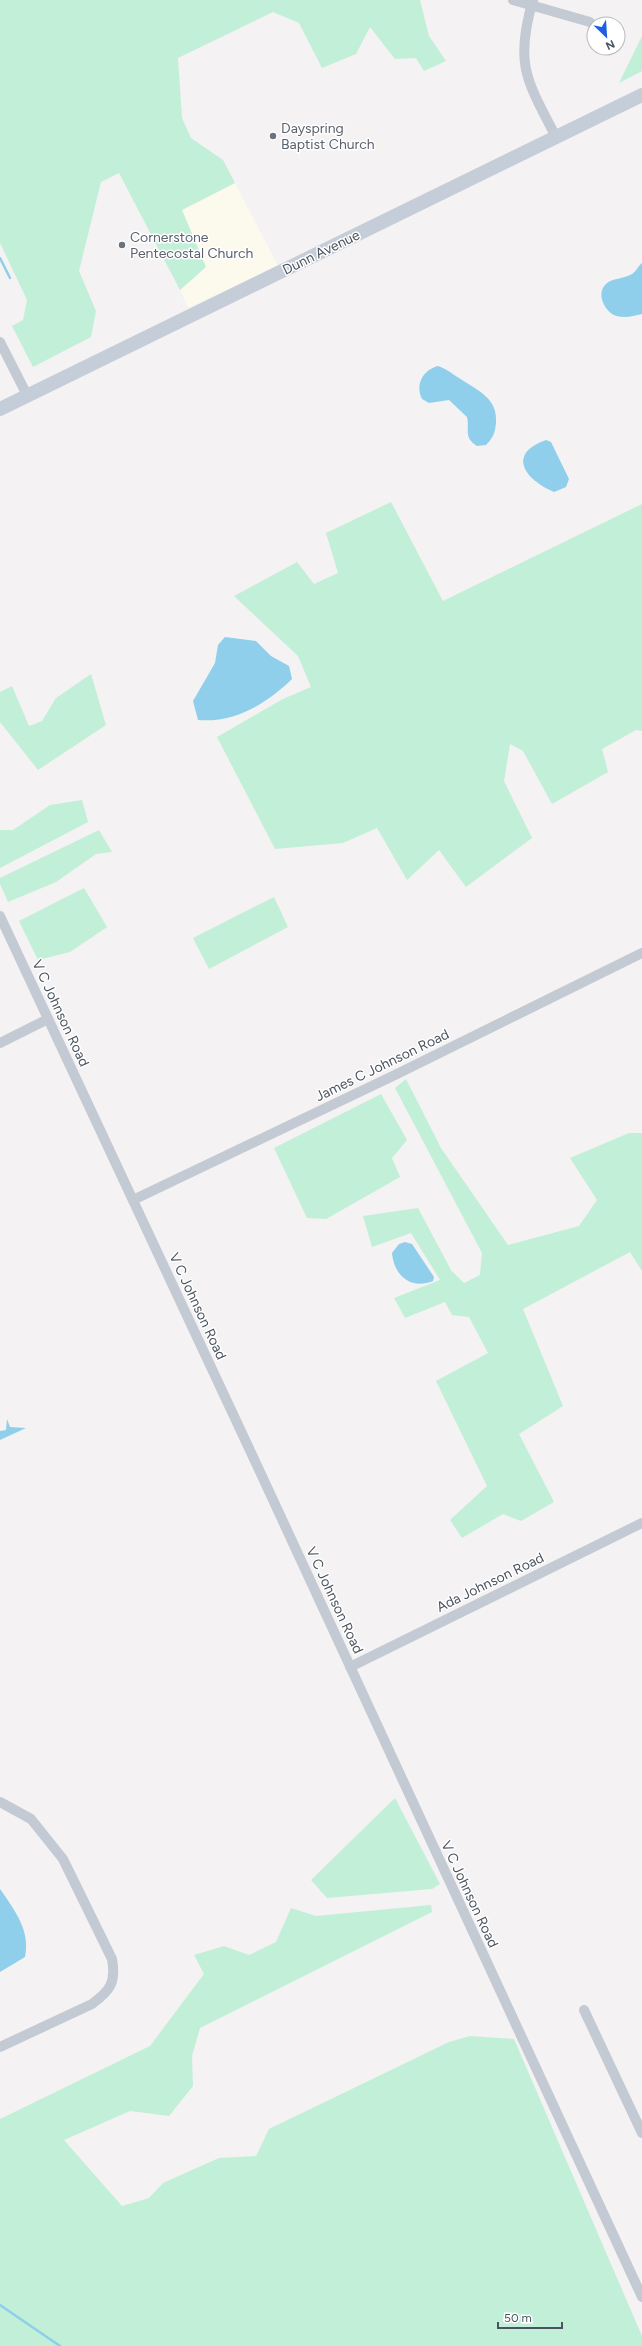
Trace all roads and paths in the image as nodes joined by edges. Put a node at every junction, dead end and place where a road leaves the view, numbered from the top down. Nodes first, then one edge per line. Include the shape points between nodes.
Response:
1 (513, 0) edge
2 (532, 3) edge
3 (586, 21) edge
4 (642, 95) edge
5 (556, 137) junction
6 (0, 342) edge
7 (27, 395) junction
8 (0, 409) edge
9 (0, 916) edge
10 (642, 953) edge
11 (48, 1019) junction
12 (0, 1043) edge
13 (133, 1200) junction
14 (642, 1523) edge
15 (350, 1667) junction
16 (0, 1802) edge
17 (584, 2010) dead end
18 (0, 2047) edge
19 (642, 2133) edge
20 (642, 2297) edge

1 - 2 street
2 - 3 street
2 - 5 street via 524,32 522,53 525,70 531,88
4 - 5 main road, Dunn Avenue
5 - 7 main road, Dunn Avenue
6 - 7 street
7 - 8 main road, Dunn Avenue
9 - 11 street, V C Johnson Road
10 - 13 street, James C Johnson Road via 403,1072
11 - 12 street
11 - 13 street, V C Johnson Road
13 - 15 street, V C Johnson Road
14 - 15 street, Ada Johnson Road
15 - 20 street, V C Johnson Road
16 - 18 street via 31,1819 63,1859 112,1959 114,1970 111,1985 96,2001
17 - 19 street

